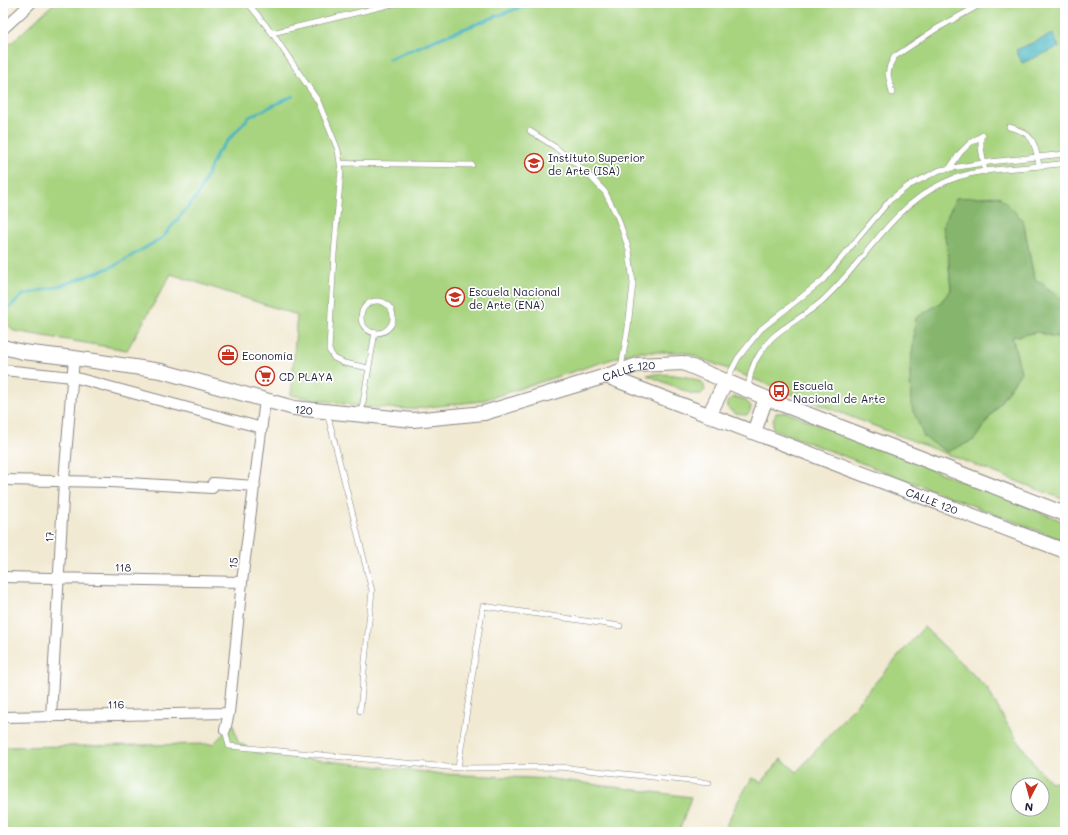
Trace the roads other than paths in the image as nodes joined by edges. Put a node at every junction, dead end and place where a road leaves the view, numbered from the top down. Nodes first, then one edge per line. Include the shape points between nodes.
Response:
1 (31, 3) edge
2 (248, 3) edge
3 (397, 3) edge
4 (983, 3) edge
5 (3, 29) edge
6 (272, 33) junction
7 (892, 93) dead end
8 (1009, 127) dead end
9 (530, 131) dead end
10 (1065, 154) edge
11 (1037, 157) junction
12 (340, 163) junction
13 (983, 163) junction
14 (1065, 163) edge
15 (472, 165) dead end
16 (1039, 166) junction
17 (949, 169) junction
18 (985, 172) junction
19 (376, 332) junction
20 (3, 347) edge
21 (74, 358) junction
22 (369, 368) junction
23 (3, 370) edge
24 (620, 371) junction
25 (606, 376) junction
26 (73, 377) junction
27 (726, 381) junction
28 (747, 390) junction
29 (766, 398) junction
30 (266, 400) junction
31 (326, 411) junction
32 (361, 415) junction
33 (710, 415) junction
34 (262, 428) junction
35 (754, 432) junction
36 (3, 480) edge
37 (64, 481) junction
38 (255, 486) junction
39 (1065, 514) edge
40 (1065, 551) edge
41 (3, 577) edge
42 (59, 578) junction
43 (242, 582) junction
44 (620, 626) dead end
45 (360, 711) dead end
46 (229, 713) junction
47 (3, 717) edge
48 (51, 717) junction
49 (225, 730) joint
50 (458, 768) junction
51 (709, 783) dead end

1 - 5 street
2 - 6 lane
3 - 6 lane
4 - 7 lane via 936,29 894,57 888,74
6 - 12 lane via 318,101 338,150
8 - 11 lane via 1028,134 1034,143
9 - 24 lane via 585,171 605,192 618,218 629,250 633,284
10 - 11 lane
11 - 13 lane
11 - 16 lane
12 - 15 lane
12 - 22 lane via 342,170 334,254 330,350 334,358 344,363
13 - 17 lane
13 - 17 lane via 982,135 965,148
13 - 18 lane
14 - 16 lane
16 - 18 lane
17 - 27 lane via 940,170 908,186 890,200 823,280 761,329 738,358
18 - 28 lane via 964,175 943,183 905,208 826,298 774,336 751,367
19 - 19 lane via 389,327 393,318 388,305 379,301 368,304 361,318 370,331
19 - 22 lane
20 - 21 main road, 120
21 - 26 street, 17
21 - 30 main road, 120 via 161,371
22 - 32 lane
23 - 26 street
24 - 25 main road, CALLE 120
24 - 27 main road, CALLE 120 via 637,365 683,364
25 - 32 main road, 120 via 484,413 413,420
25 - 33 main road, CALLE 120
26 - 34 street
26 - 37 street, 17
27 - 28 main road, CALLE 120
27 - 33 main road
28 - 29 main road, CALLE 120
29 - 35 main road
29 - 39 main road, CALLE 120
30 - 31 main road, 120 via 294,408
30 - 34 street, 15
31 - 32 main road, 120
31 - 45 lane via 372,591
33 - 35 main road, CALLE 120
34 - 38 street, 15
35 - 40 main road, CALLE 120
36 - 37 street
37 - 38 street via 212,488 213,482
37 - 42 street, 17
38 - 43 street, 15
41 - 42 street, 118
42 - 43 street, 118
42 - 48 street, 17
43 - 46 street, 15
44 - 50 lane via 483,606
46 - 48 street, 116
46 - 49 street, 15
47 - 48 street, 116
49 - 50 lane via 229,746
50 - 51 lane via 559,767

